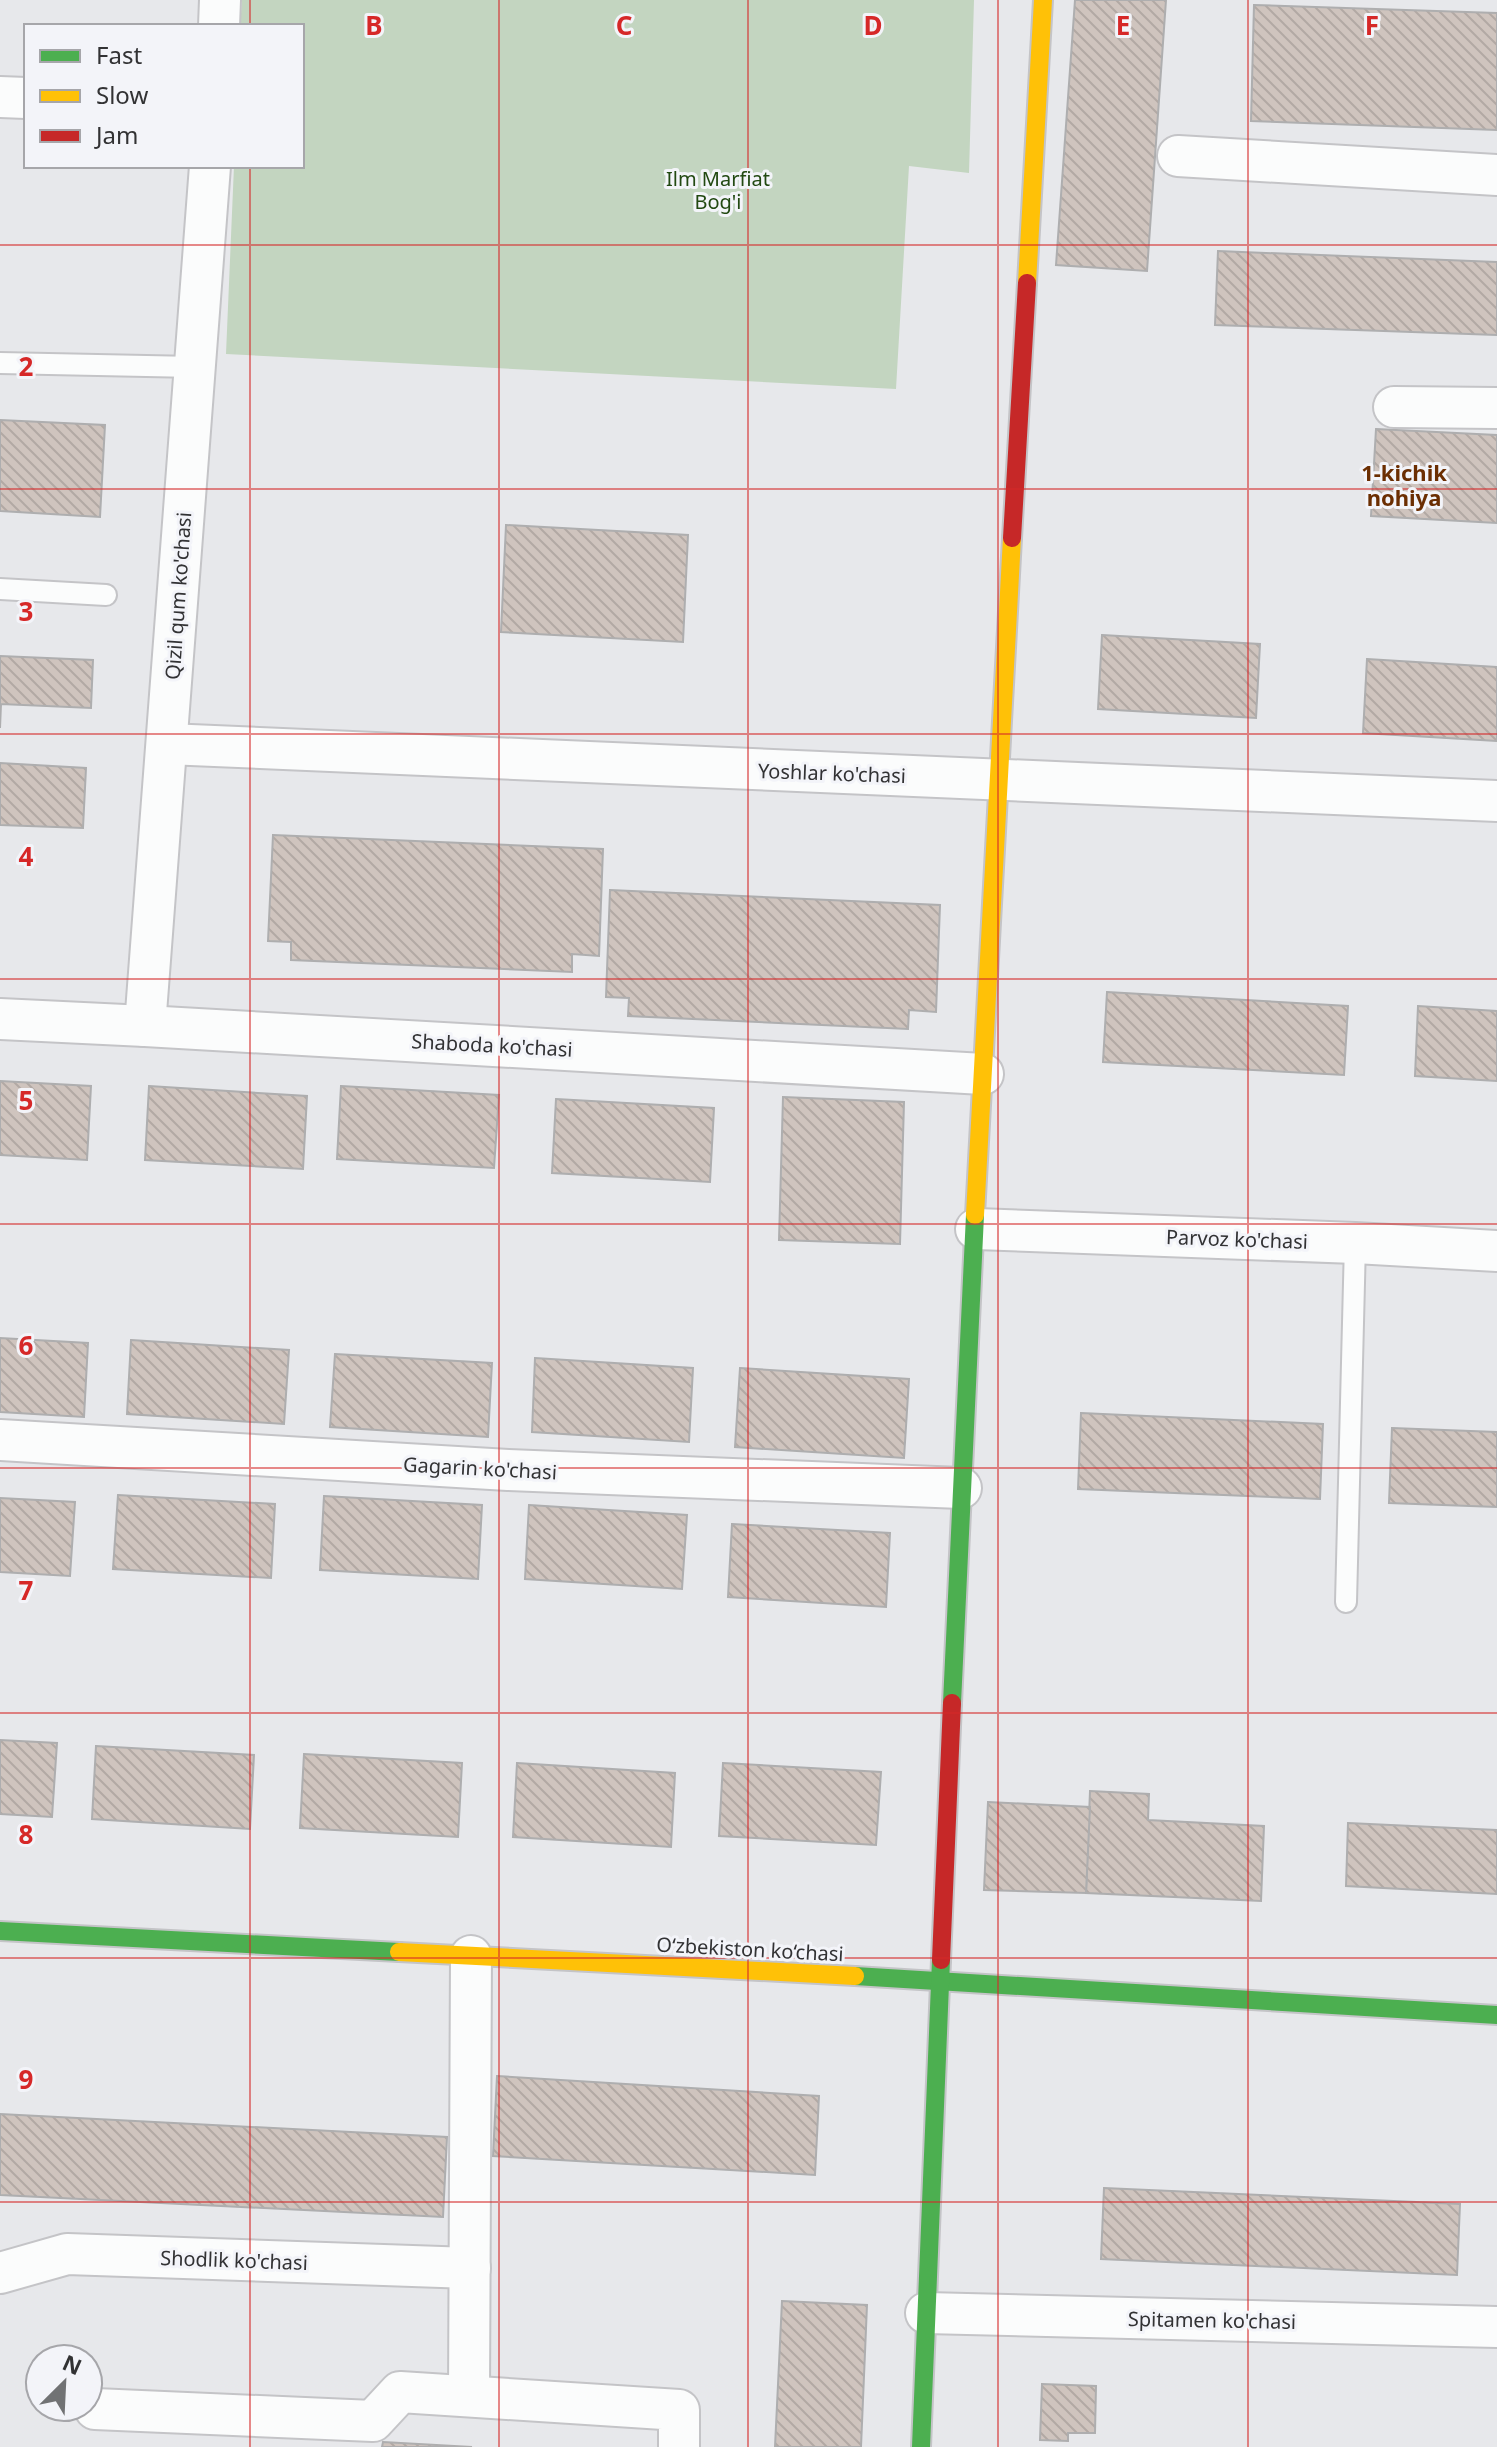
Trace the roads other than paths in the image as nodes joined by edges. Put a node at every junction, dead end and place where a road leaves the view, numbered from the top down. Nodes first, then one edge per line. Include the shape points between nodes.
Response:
1 (220, 0) edge
2 (1043, 0) edge
3 (219, 24) edge
4 (0, 97) edge
5 (24, 98) edge
6 (1178, 156) dead end
7 (210, 168) edge
8 (1497, 175) edge
9 (0, 363) edge
10 (195, 367) junction
11 (1394, 407) dead end
12 (1497, 408) edge
13 (0, 589) edge
14 (106, 595) dead end
15 (167, 744) junction
16 (998, 780) junction
17 (1497, 801) edge
18 (0, 1019) edge
19 (145, 1026) junction
20 (983, 1074) junction
21 (976, 1229) junction
22 (1355, 1243) junction
23 (1497, 1251) edge
24 (0, 1440) edge
25 (961, 1488) junction
26 (1346, 1602) dead end
27 (0, 1931) edge
28 (471, 1956) junction
29 (940, 1981) junction
30 (1497, 2015) edge
31 (470, 2268) junction
32 (0, 2273) edge
33 (926, 2313) junction
34 (1497, 2327) edge
35 (469, 2396) junction
36 (104, 2409) edge
37 (679, 2447) edge
38 (921, 2447) edge

1 - 3 street
2 - 16 street
4 - 5 street
6 - 8 street
7 - 10 street, Qizil qum ko'chasi
9 - 10 lane
10 - 15 street, Qizil qum ko'chasi
11 - 12 street
13 - 14 lane
15 - 16 street, Yoshlar ko'chasi
15 - 19 street, Qizil qum ko'chasi
16 - 17 street, Yoshlar ko'chasi
16 - 20 street
18 - 19 street, Shaboda ko'chasi
19 - 20 street, Shaboda ko'chasi
20 - 21 street
21 - 22 street, Parvoz ko'chasi
21 - 25 street
22 - 23 street, Parvoz ko'chasi
22 - 26 lane
24 - 25 street, Gagarin ko'chasi via 508,1470
25 - 29 street
27 - 28 street, O‘zbekiston ko‘chasi
28 - 29 street, O‘zbekiston ko‘chasi
28 - 31 street
29 - 30 street, O‘zbekiston ko‘chasi
29 - 33 street
31 - 32 street, Shodlik ko'chasi via 67,2254
31 - 35 street
33 - 34 street, Spitamen ko'chasi
33 - 38 street
35 - 36 street via 400,2392 373,2421
35 - 37 street via 679,2410

